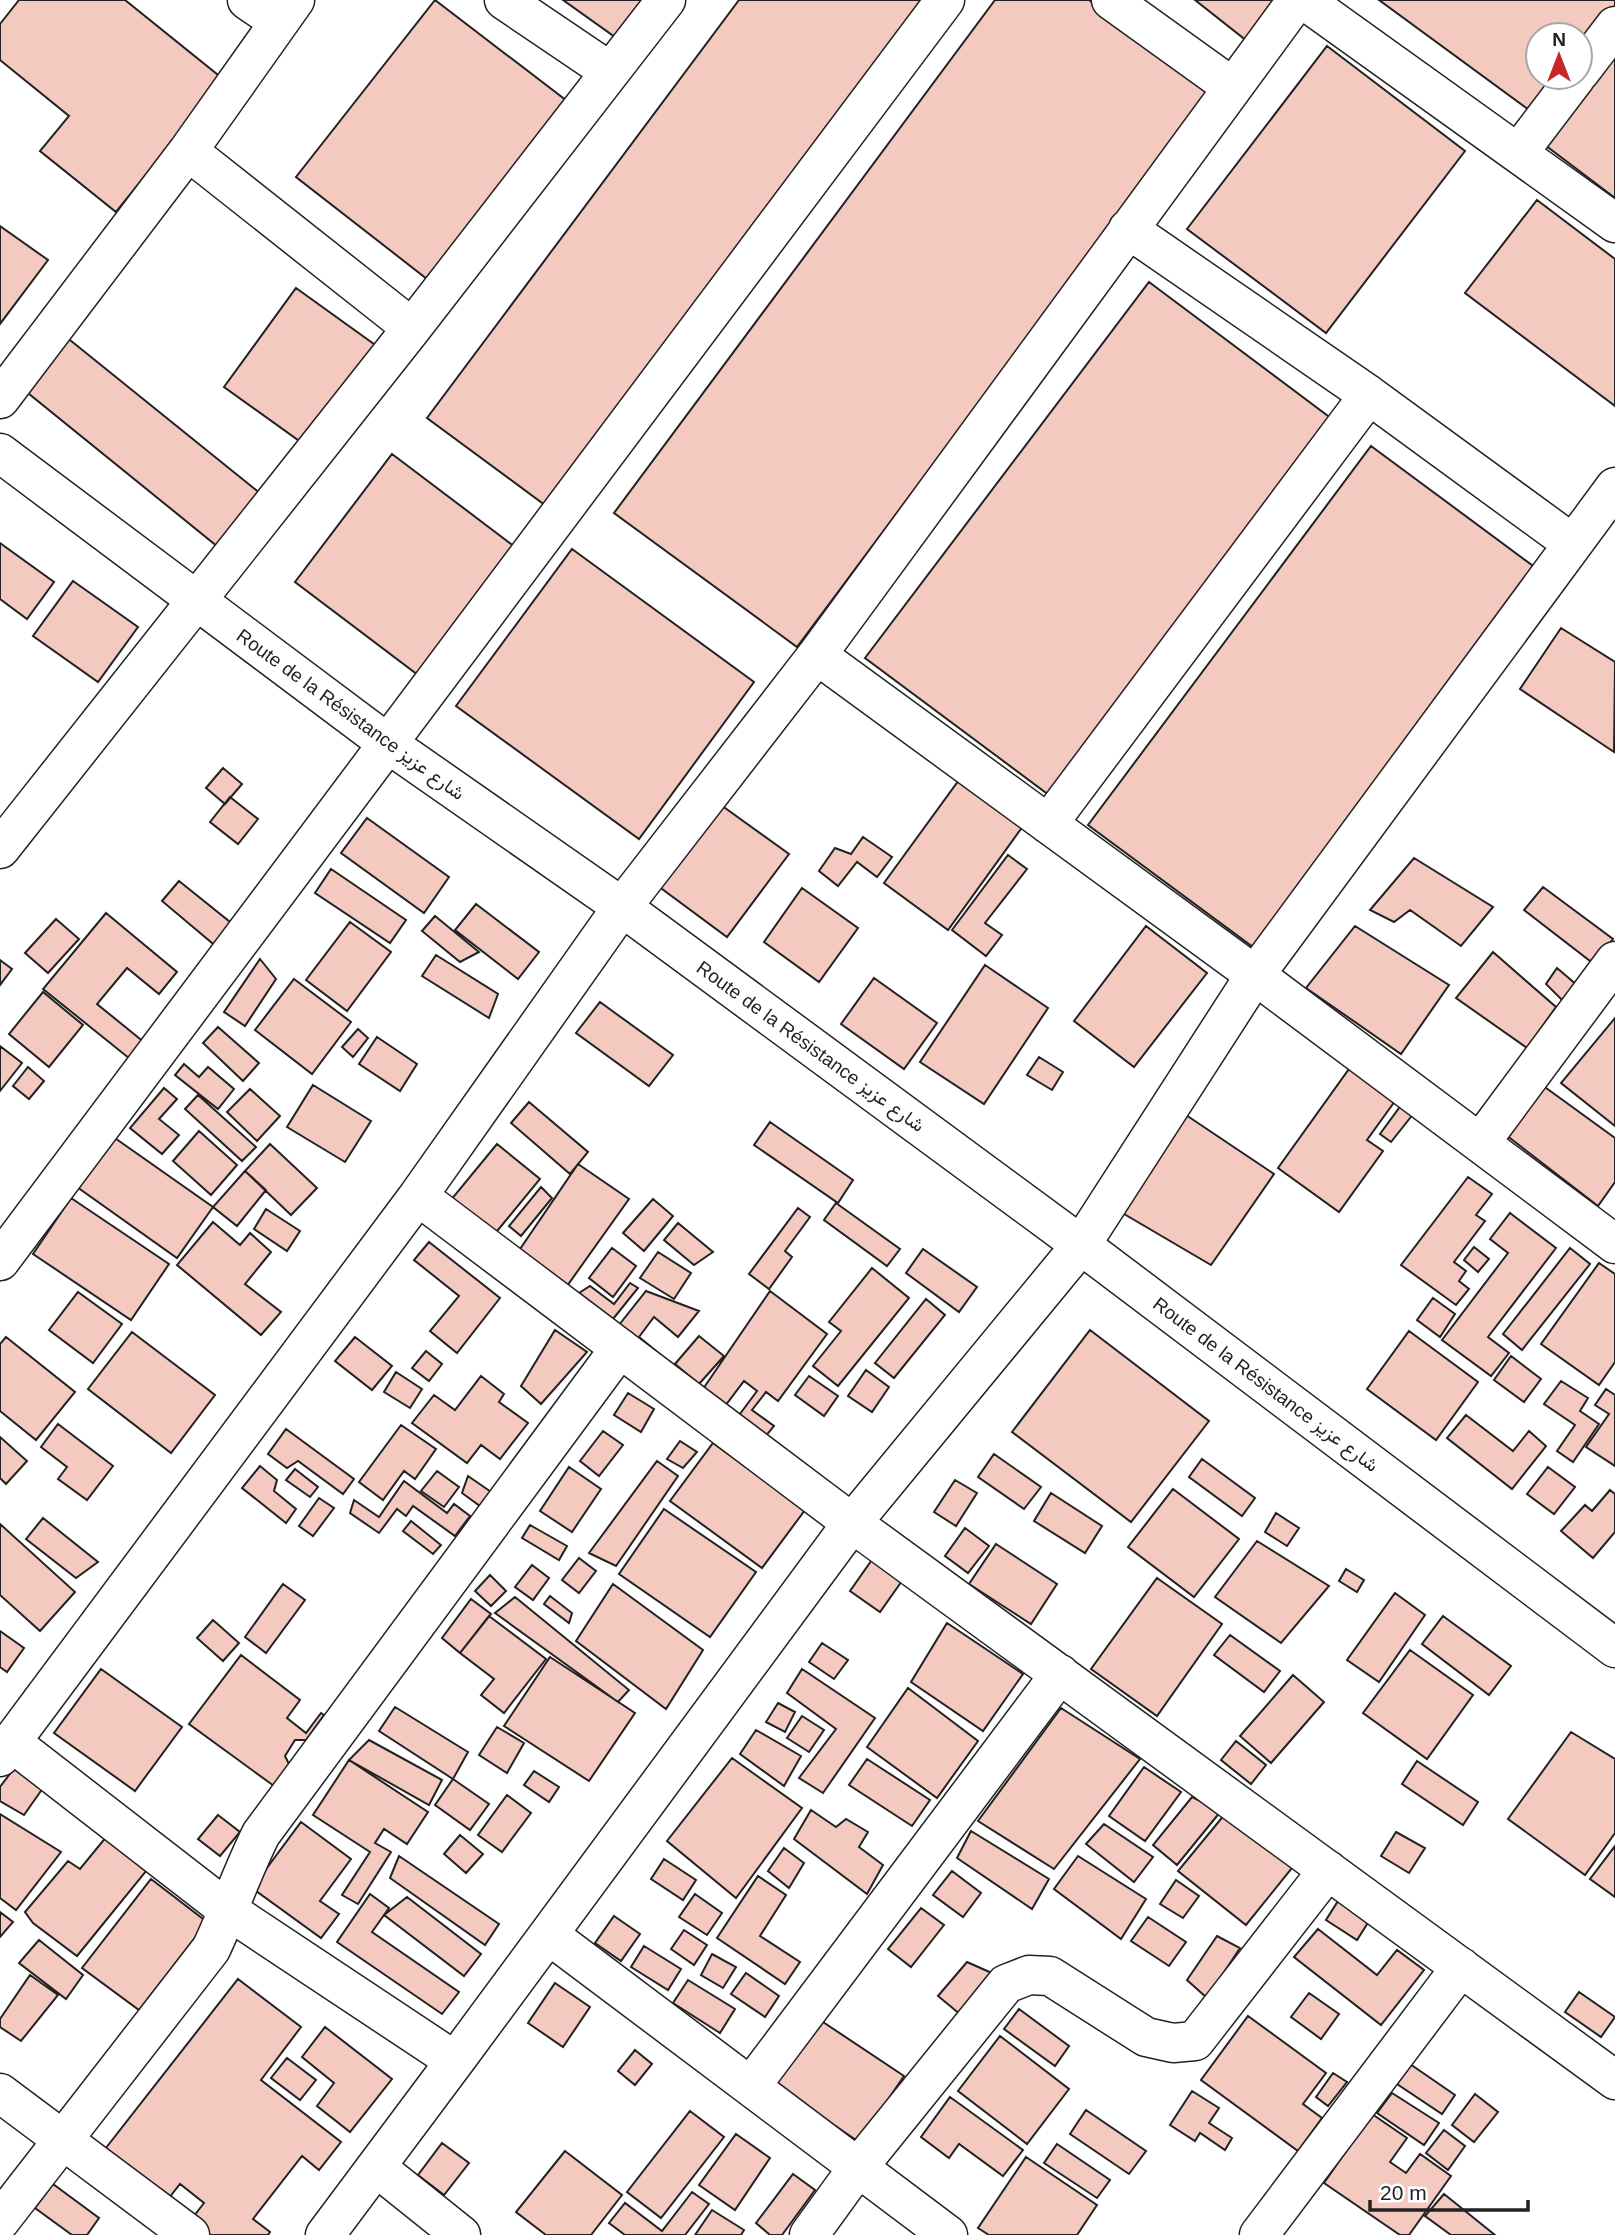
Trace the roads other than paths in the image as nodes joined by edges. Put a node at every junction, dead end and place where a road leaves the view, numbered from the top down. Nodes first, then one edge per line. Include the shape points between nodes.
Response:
1 (247, 0) edge
2 (504, 0) edge
3 (666, 0) edge
4 (945, 0) edge
5 (1111, 0) edge
6 (1297, 0) edge
7 (1304, 0) edge
8 (287, 11) edge
9 (1615, 26) edge
10 (1594, 54) edge
11 (609, 71) junction
12 (1232, 87) junction
13 (1565, 91) edge
14 (188, 151) junction
15 (1519, 152) junction
16 (1615, 223) edge
17 (1128, 229) junction
18 (412, 328) junction
19 (1369, 395) junction
20 (0, 399) edge
21 (0, 453) edge
22 (1615, 487) edge
23 (1573, 544) junction
24 (198, 600) junction
25 (817, 655) junction
26 (387, 743) junction
27 (1048, 824) junction
28 (0, 849) edge
29 (622, 907) junction
30 (1615, 961) edge
31 (1255, 975) junction
32 (1480, 1143) junction
33 (418, 1196) junction
34 (1615, 1244) edge
35 (1081, 1245) junction
36 (0, 1261) edge
37 (620, 1348) junction
38 (852, 1523) junction
39 (1615, 1648) edge
40 (1060, 1674) junction
41 (6, 1750) edge
42 (1328, 1870) junction
43 (229, 1911) junction
44 (549, 1935) junction
45 (1461, 1967) junction
46 (456, 2061) junction
47 (1615, 2080) edge
48 (751, 2087) junction
49 (0, 2093) edge
50 (62, 2139) junction
51 (859, 2166) junction
52 (376, 2167) junction
53 (0, 2221) edge
54 (190, 2235) edge
55 (324, 2235) edge
56 (461, 2235) edge
57 (809, 2235) edge
58 (948, 2235) edge
59 (1259, 2235) edge

1 - 8 street
2 - 11 street
3 - 11 street
4 - 26 street
5 - 12 street
6 - 12 street
7 - 15 street
8 - 14 street
9 - 10 street
11 - 18 street
12 - 17 street
13 - 15 street
14 - 18 street
14 - 20 street
15 - 16 street
17 - 19 street
17 - 25 street
18 - 24 street
19 - 23 street
19 - 27 street
21 - 24 street, Route de la Résistance شارع عزيز
22 - 23 street
23 - 31 street
24 - 26 street, Route de la Résistance شارع عزيز
24 - 28 street
25 - 27 street
25 - 29 street
26 - 29 street, Route de la Résistance شارع عزيز
26 - 36 street
27 - 31 street
29 - 33 street
29 - 35 street, Route de la Résistance شارع عزيز
30 - 32 street
31 - 32 street
31 - 35 street
32 - 34 street
33 - 37 street
33 - 41 street
35 - 38 street
35 - 39 street, Route de la Résistance شارع عزيز
37 - 38 street
37 - 43 street via 261,1834
38 - 40 street
38 - 44 street
40 - 42 street
40 - 48 street
41 - 43 street
42 - 45 street
42 - 51 street via 1195,2041 1173,2043 1146,2037 1050,1976 1029,1975 1006,1984
43 - 46 street
43 - 50 street via 211,1950
44 - 46 street
44 - 48 street
45 - 47 street
45 - 59 street
46 - 52 street
48 - 51 street
49 - 50 street
50 - 53 street
50 - 54 street
51 - 57 street
51 - 58 street
52 - 55 street
52 - 56 street

